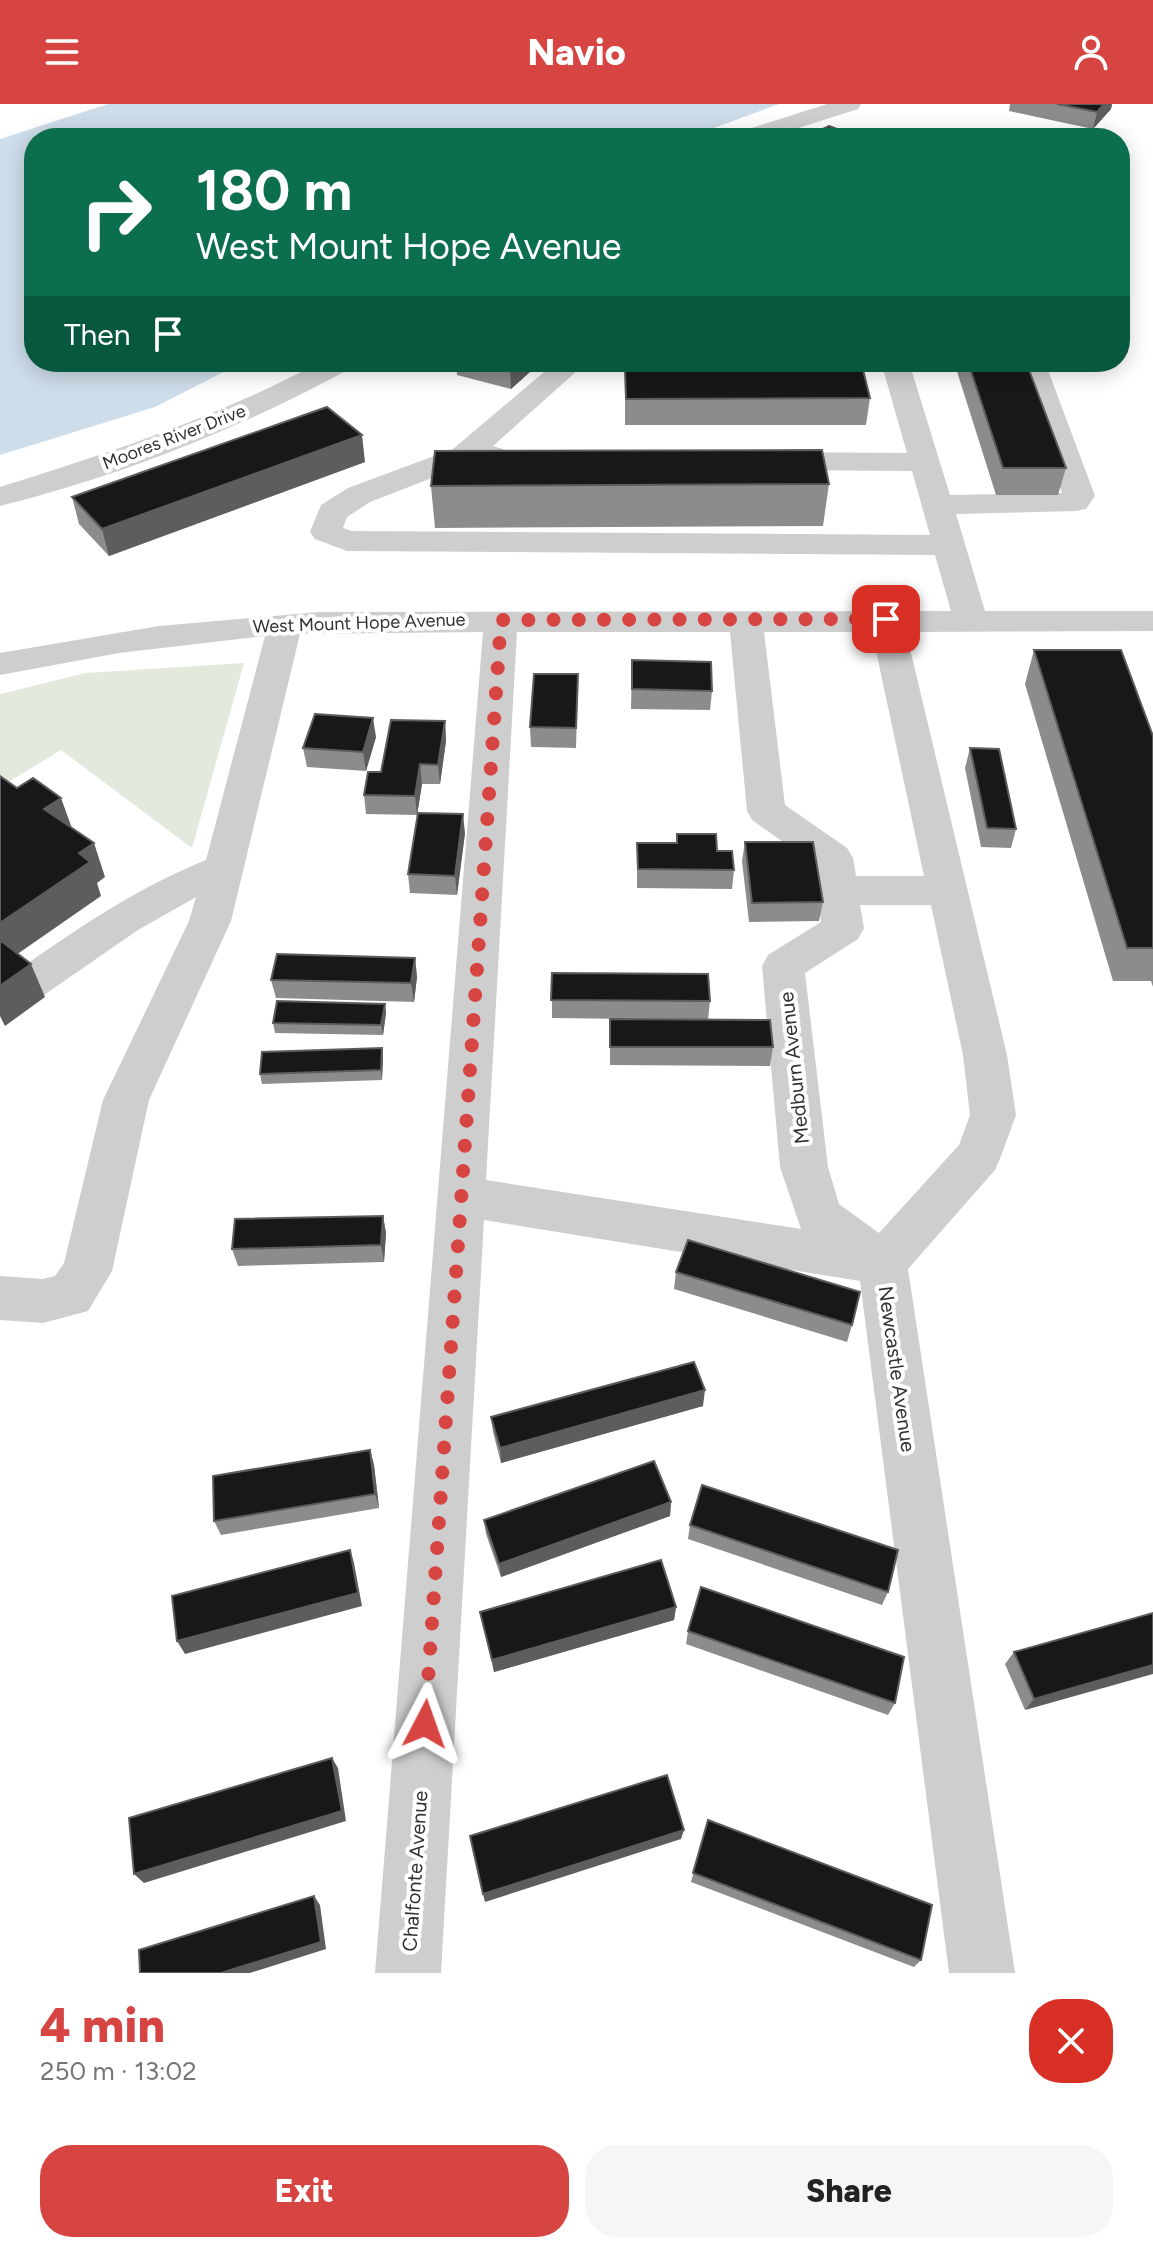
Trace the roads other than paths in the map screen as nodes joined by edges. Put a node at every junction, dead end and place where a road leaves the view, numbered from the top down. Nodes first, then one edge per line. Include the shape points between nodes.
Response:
1 (850, 104) edge
2 (775, 128) edge
3 (321, 372) edge
4 (561, 372) edge
5 (898, 372) edge
6 (1035, 372) edge
7 (464, 455) junction
8 (526, 456) edge
9 (741, 460) edge
10 (923, 462) junction
11 (0, 497) edge
12 (936, 505) junction
13 (948, 545) junction
14 (886, 619) junction
15 (501, 620) junction
16 (746, 620) junction
17 (971, 620) junction
18 (1153, 621) edge
19 (285, 624) junction
20 (0, 664) edge
21 (224, 868) junction
22 (838, 890) junction
23 (946, 891) junction
24 (29, 984) edge
25 (460, 1196) junction
26 (882, 1263) junction
27 (0, 1298) edge
28 (408, 1973) edge
29 (982, 1973) edge

1 - 2 street
3 - 11 street, Moores River Drive via 169,442
4 - 7 street
5 - 10 street
6 - 12 street via 1073,476 1079,496 1075,502
7 - 8 street
7 - 13 street via 359,495 332,512 326,532 347,541
9 - 10 street
10 - 12 street
12 - 13 street
13 - 17 street
14 - 16 street, West Mount Hope Avenue
14 - 17 street, West Mount Hope Avenue
14 - 23 street, Newcastle Avenue
15 - 16 street, West Mount Hope Avenue
15 - 19 street, West Mount Hope Avenue
15 - 25 street, Chalfonte Avenue
16 - 22 street, Medburn Avenue via 766,811 833,858
17 - 18 street, West Mount Hope Avenue
19 - 20 street, West Mount Hope Avenue via 191,630
19 - 21 street
21 - 24 street via 164,895
21 - 27 street via 210,921 126,1100 87,1271 70,1295 43,1301
22 - 23 street
22 - 26 street, Medburn Avenue via 843,928 783,966 804,1167 819,1216
23 - 26 street, Newcastle Avenue via 985,1055 993,1115 978,1156
25 - 26 street
25 - 28 street, Chalfonte Avenue
26 - 29 street, Newcastle Avenue

